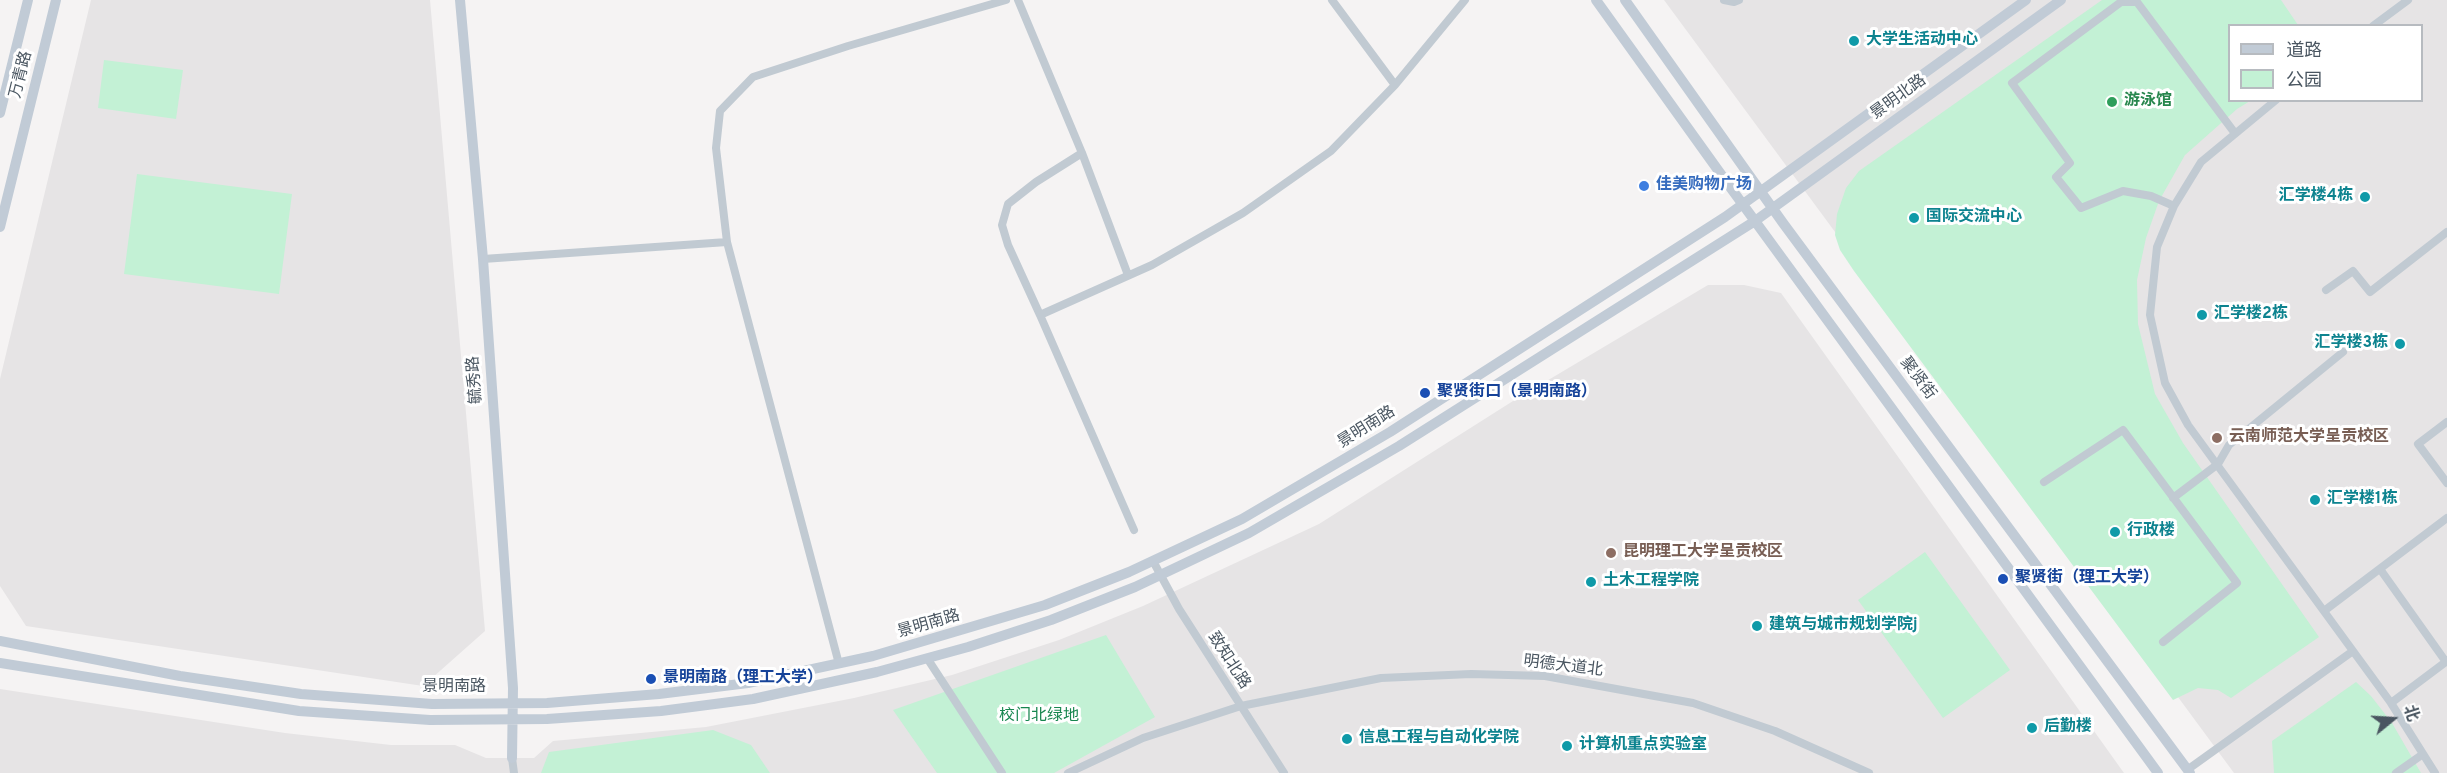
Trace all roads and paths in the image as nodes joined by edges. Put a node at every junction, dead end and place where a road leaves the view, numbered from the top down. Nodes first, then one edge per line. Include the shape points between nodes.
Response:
1 (28, 0) edge
2 (56, 0) edge
3 (460, 0) edge
4 (1006, 0) edge
5 (1018, 0) edge
6 (1332, 0) edge
7 (1465, 0) edge
8 (1596, 0) edge
9 (1625, 0) edge
10 (1724, 0) edge
11 (1739, 0) edge
12 (2026, 0) edge
13 (2061, 0) edge
14 (2409, 0) edge
15 (2376, 24) edge
16 (1395, 85) junction
17 (2273, 102) edge
18 (0, 113) edge
19 (2234, 132) junction
20 (1082, 153) junction
21 (1760, 191) junction
22 (1743, 204) junction
23 (2174, 206) junction
24 (1772, 209) junction
25 (1755, 221) junction
26 (0, 227) edge
27 (2447, 232) edge
28 (728, 242) junction
29 (483, 259) junction
30 (1128, 275) junction
31 (2326, 290) dead end
32 (1040, 315) junction
33 (2343, 352) dead end
34 (2447, 422) edge
35 (2218, 464) junction
36 (2044, 482) dead end
37 (2447, 483) edge
38 (2173, 498) junction
39 (2447, 518) edge
40 (1134, 530) dead end
41 (1153, 561) junction
42 (2380, 568) junction
43 (1161, 576) junction
44 (2324, 610) junction
45 (0, 641) edge
46 (2163, 642) dead end
47 (2353, 651) junction
48 (927, 658) junction
49 (2446, 661) edge
50 (0, 663) edge
51 (839, 664) junction
52 (514, 703) junction
53 (2391, 703) junction
54 (1241, 706) junction
55 (514, 720) junction
56 (2423, 754) junction
57 (512, 758) joint
58 (2188, 771) edge
59 (514, 773) edge
60 (1002, 773) edge
61 (1068, 773) edge
62 (1284, 773) edge
63 (1869, 773) edge
64 (2158, 773) edge
65 (2396, 773) edge
66 (2435, 773) edge

1 - 18 street, 万青路
2 - 26 street, 万青路
3 - 29 street, 毓秀路
4 - 28 street via 753,77 720,111 716,148
5 - 20 street
6 - 16 street
7 - 16 street
8 - 22 street
9 - 21 street, 聚贤街
10 - 11 street
12 - 21 street, 景明北路
13 - 24 street, 景明北路
14 - 15 street
16 - 30 street via 1331,151 1282,186 1233,219
17 - 19 street
19 - 23 street via 2201,162
19 - 23 street via 2137,2 2121,2 2012,83 2070,163 2056,177 2081,208 2123,191 2151,196
20 - 30 street
20 - 32 street via 1008,204 1002,225
21 - 22 street, 景明南路
21 - 24 street, 聚贤街
22 - 25 street
22 - 41 street, 景明南路 via 1381,438 1242,519
23 - 35 street via 2157,247 2150,315 2165,383 2188,425
24 - 25 street, 景明北路
24 - 58 street, 聚贤街
25 - 43 street, 景明南路 via 1312,499
25 - 64 street
27 - 31 street via 2370,292 2354,271
28 - 29 street
28 - 51 street
29 - 52 street, 毓秀路
30 - 32 street
32 - 40 street
33 - 35 street via 2229,445
34 - 37 street via 2418,444
35 - 38 street
35 - 44 street
36 - 38 street via 2123,429
38 - 46 street via 2237,583
39 - 42 street
41 - 43 street, 致知北路
41 - 51 street, 景明南路 via 1045,605
42 - 44 street
42 - 49 street
43 - 48 street, 景明南路 via 1051,620
43 - 54 street, 致知北路
44 - 47 street
45 - 52 street, 景明南路 via 180,676 301,694 432,704
47 - 53 street
47 - 58 street
48 - 55 street, 景明南路 via 753,699 660,711
48 - 60 street
49 - 53 street
50 - 55 street, 景明南路 via 299,711 385,718
51 - 52 street, 景明南路 via 659,694
52 - 55 street, 毓秀路
53 - 56 street
54 - 61 street, 明德大道北 via 1143,738
54 - 62 street, 致知北路
54 - 63 street, 明德大道北 via 1382,678 1545,676 1720,711
55 - 57 street, 毓秀路
56 - 65 street
56 - 66 street
57 - 59 street

